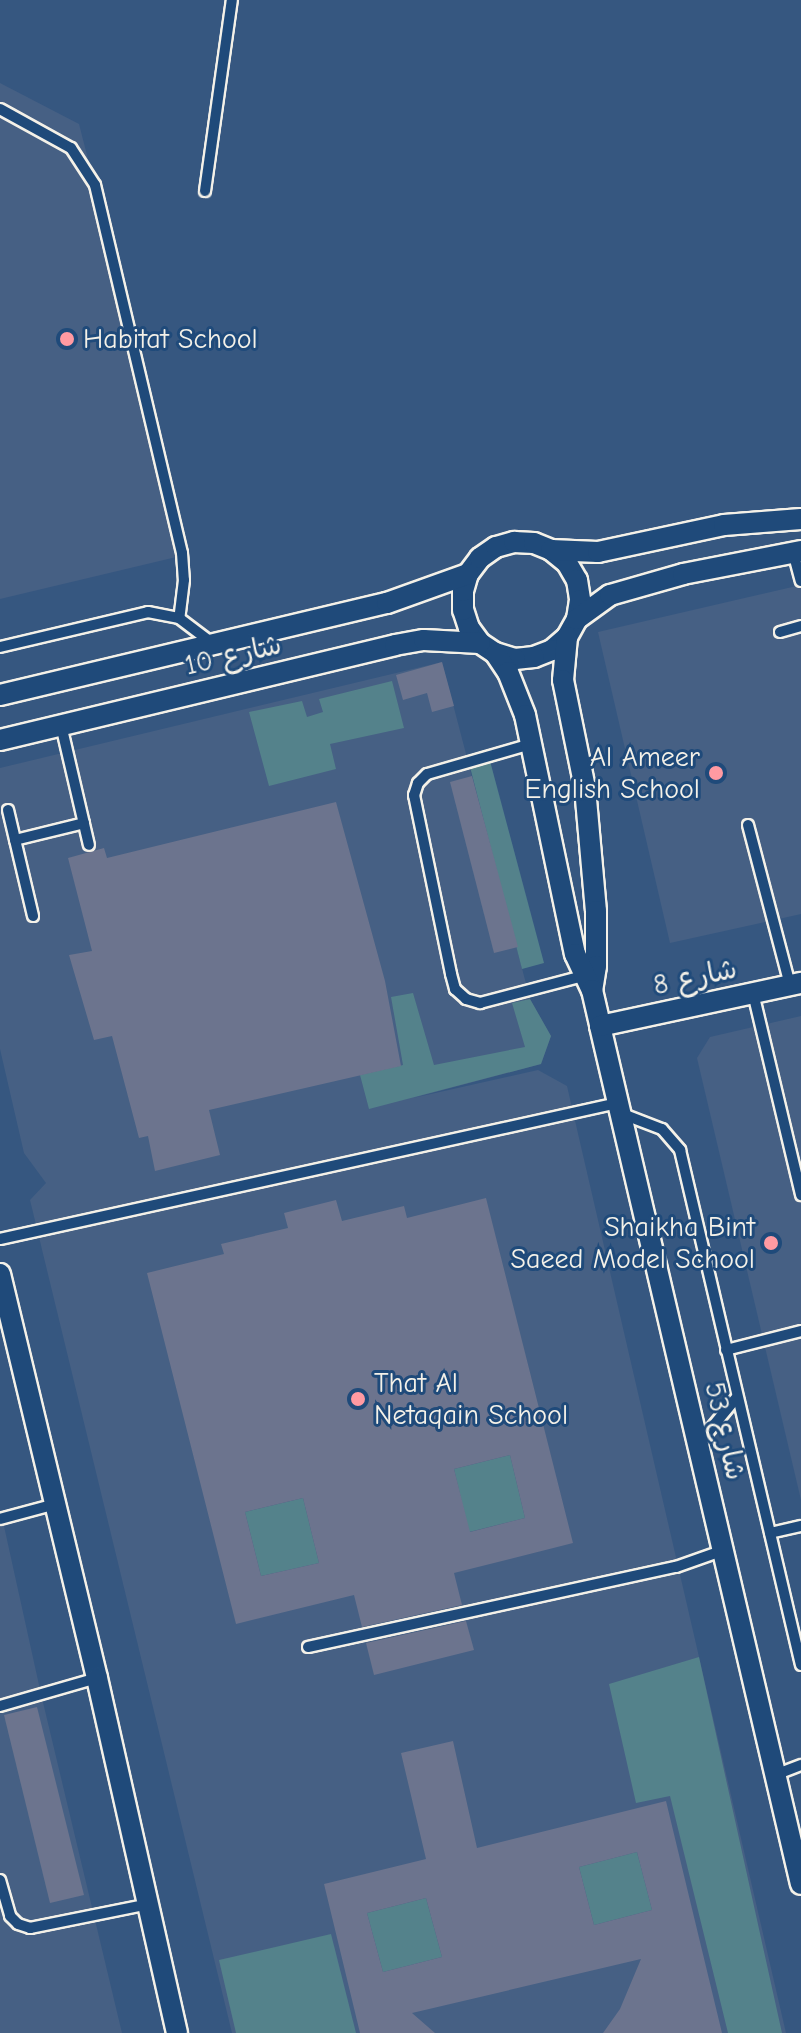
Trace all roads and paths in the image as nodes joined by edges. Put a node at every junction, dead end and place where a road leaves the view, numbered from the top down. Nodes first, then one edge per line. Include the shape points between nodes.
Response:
1 (232, 0) edge
2 (0, 109) edge
3 (205, 191) dead end
4 (800, 520) edge
5 (551, 550) junction
6 (797, 551) edge
7 (468, 574) junction
8 (801, 581) edge
9 (179, 618) junction
10 (801, 626) edge
11 (572, 628) junction
12 (780, 632) dead end
13 (213, 644) junction
14 (0, 647) edge
15 (488, 648) junction
16 (0, 695) edge
17 (61, 725) junction
18 (0, 740) edge
19 (531, 744) junction
20 (8, 810) dead end
21 (84, 823) junction
22 (748, 825) dead end
23 (15, 840) junction
24 (89, 845) dead end
25 (33, 916) dead end
26 (587, 983) junction
27 (796, 984) edge
28 (753, 993) junction
29 (600, 1026) junction
30 (619, 1108) junction
31 (801, 1195) edge
32 (0, 1239) edge
33 (1, 1280) edge
34 (801, 1331) edge
35 (726, 1350) junction
36 (737, 1397) junction
37 (699, 1443) junction
38 (56, 1504) junction
39 (0, 1519) edge
40 (801, 1526) edge
41 (770, 1533) junction
42 (724, 1550) junction
43 (308, 1647) dead end
44 (801, 1665) edge
45 (97, 1678) junction
46 (0, 1706) edge
47 (801, 1765) edge
48 (775, 1775) junction
49 (0, 1880) edge
50 (801, 1881) edge
51 (149, 1904) junction
52 (177, 2033) edge

1 - 3 lane
2 - 9 lane via 71,148 95,185 182,553
4 - 5 street via 724,525 598,552
5 - 7 street via 534,543 505,545 480,558
5 - 11 street via 577,580 580,600
6 - 8 lane
6 - 11 street via 610,595
7 - 13 street, شارع 10 via 387,603
7 - 15 street via 463,610 469,628
9 - 13 lane
9 - 14 lane via 148,612
10 - 12 lane
11 - 15 street via 552,650 534,657 515,659
11 - 26 street, شارع 53 via 563,680 585,788 594,881 596,966
13 - 16 street, شارع 10
15 - 17 street, شارع 10 via 424,640 395,645
15 - 19 street, شارع 53 via 518,693
17 - 18 street, شارع 10
17 - 21 lane
19 - 26 street, شارع 53
19 - 26 lane via 427,774 418,783 414,795 451,974 455,989 480,1003
20 - 23 lane
21 - 23 lane
21 - 24 lane
22 - 27 lane
23 - 25 lane
26 - 29 street, شارع 53
27 - 28 street, شارع 8
28 - 29 street, شارع 8
28 - 31 lane
29 - 30 street, شارع 53
30 - 32 lane
30 - 35 lane via 662,1129 680,1150
30 - 37 street, شارع 53
33 - 38 street
34 - 35 lane
35 - 36 lane
36 - 37 lane
36 - 41 lane
37 - 42 street, شارع 53
38 - 39 lane
38 - 45 street
40 - 41 lane
41 - 44 lane
42 - 43 lane via 676,1567
42 - 48 street, شارع 53
45 - 46 lane
45 - 51 street
47 - 48 lane
48 - 50 street, شارع 53
49 - 51 lane via 10,1916 30,1928
51 - 52 street

